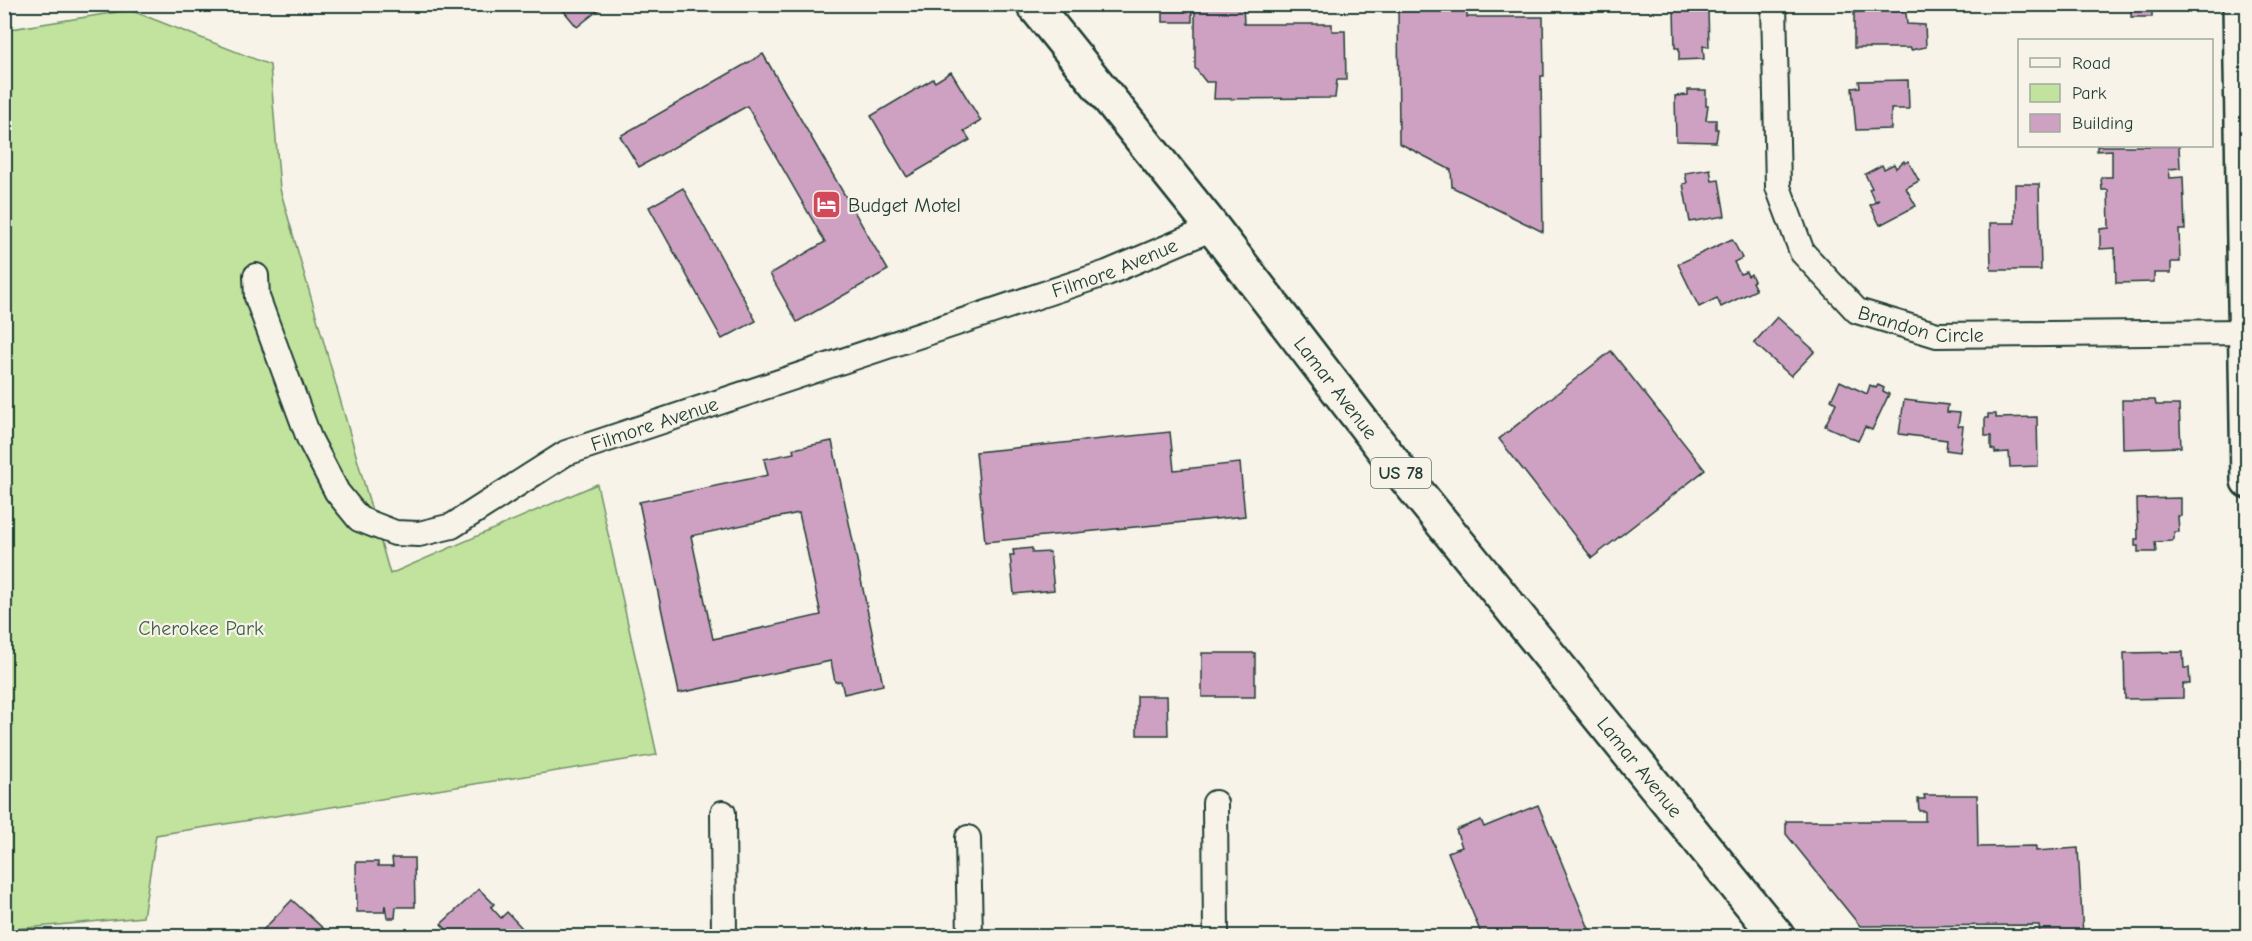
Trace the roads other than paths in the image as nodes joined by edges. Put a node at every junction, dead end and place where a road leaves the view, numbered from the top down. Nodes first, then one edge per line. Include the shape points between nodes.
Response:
1 (1033, 4) edge
2 (1774, 4) edge
3 (2240, 4) edge
4 (2244, 105) edge
5 (1213, 228) junction
6 (256, 276) dead end
7 (2245, 332) junction
8 (2247, 481) edge
9 (1215, 803) dead end
10 (723, 813) dead end
11 (968, 838) dead end
12 (724, 936) edge
13 (970, 936) edge
14 (1216, 936) edge
15 (1777, 936) edge

1 - 5 main road, Lamar Avenue / US 78
2 - 7 street, Brandon Circle via 1778,187 1802,252 1857,311 1937,335
3 - 4 main road
4 - 7 main road
5 - 6 street, Filmore Avenue via 1107,273 566,453 452,526 419,534 395,533 359,519 337,492 309,438 257,297
5 - 15 main road, Lamar Avenue / US 78 via 1400,471
7 - 8 main road
9 - 14 street
10 - 12 street
11 - 13 street

